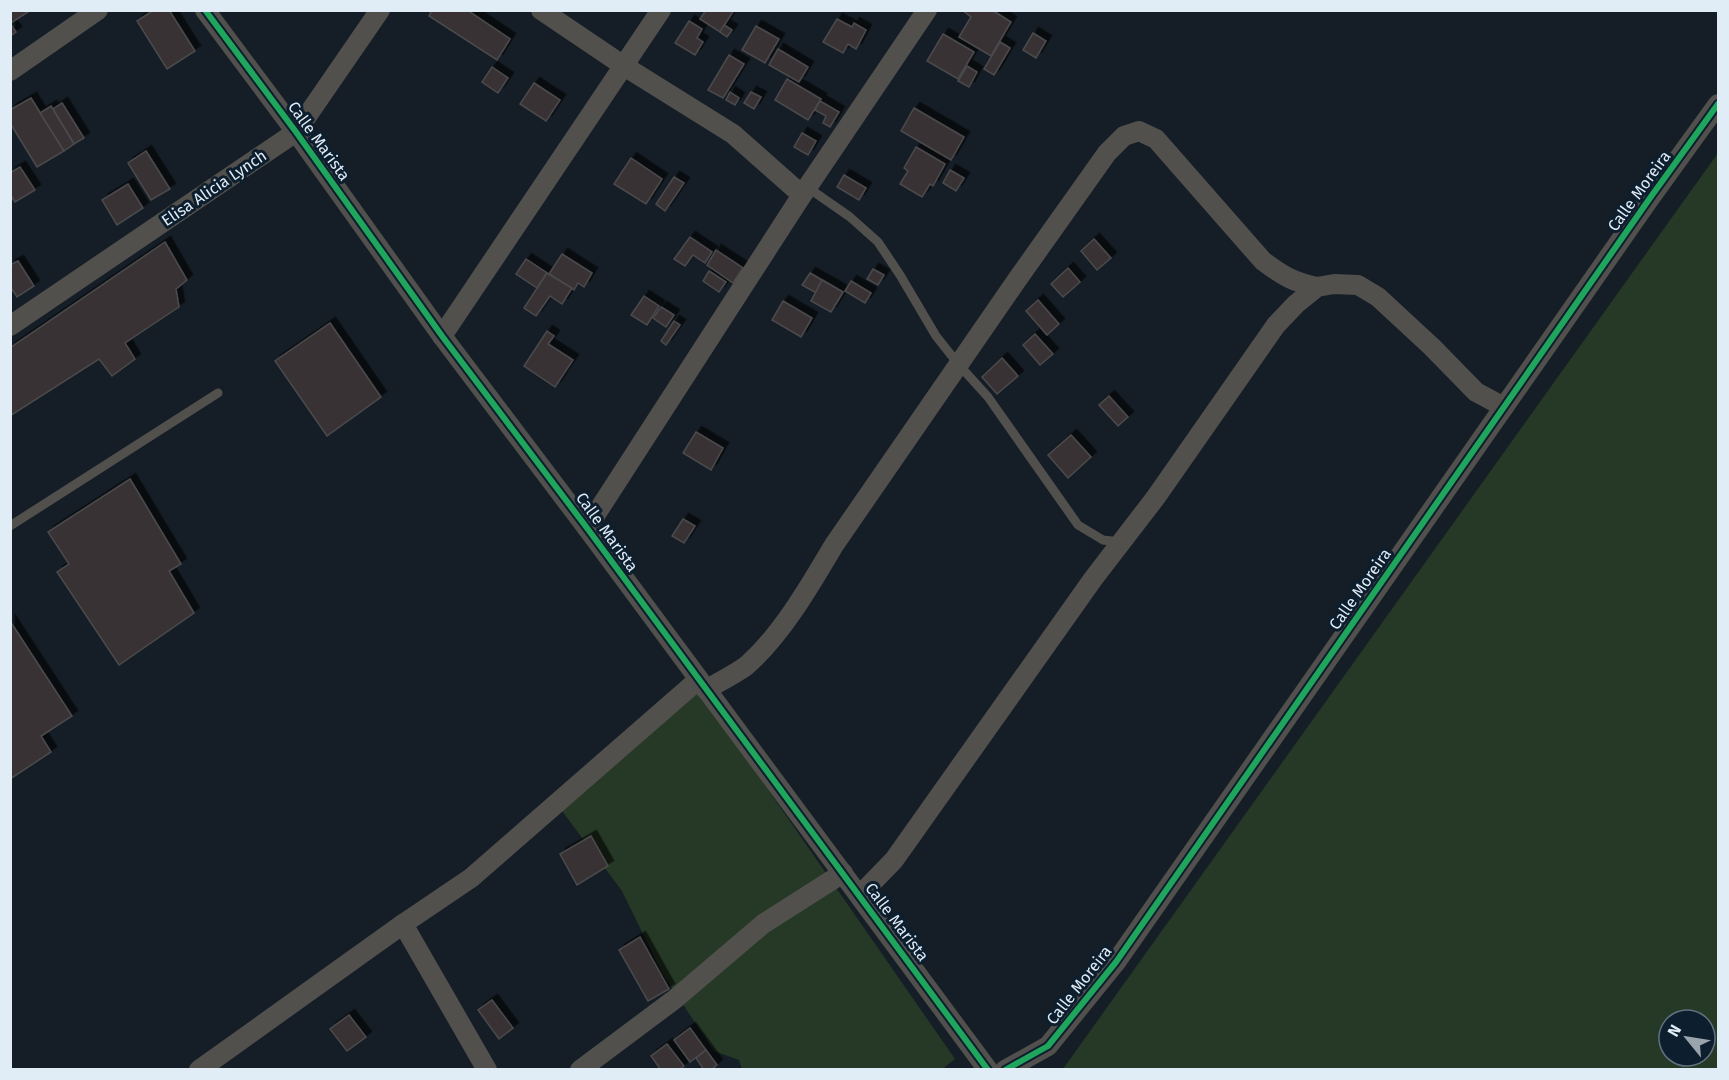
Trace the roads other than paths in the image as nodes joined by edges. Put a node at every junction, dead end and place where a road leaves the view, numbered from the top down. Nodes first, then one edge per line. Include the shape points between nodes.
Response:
1 (99, 10) edge
2 (205, 10) edge
3 (380, 10) edge
4 (541, 10) edge
5 (661, 10) edge
6 (927, 10) edge
7 (624, 66) junction
8 (10, 71) edge
9 (1719, 104) edge
10 (296, 132) junction
11 (805, 191) junction
12 (1317, 287) junction
13 (10, 326) edge
14 (442, 336) junction
15 (958, 365) junction
16 (218, 393) dead end
17 (1504, 407) junction
18 (10, 526) edge
19 (587, 528) junction
20 (1122, 542) junction
21 (702, 685) junction
22 (843, 873) junction
23 (860, 896) junction
24 (403, 924) junction
25 (199, 1070) edge
26 (487, 1070) edge
27 (580, 1070) edge
28 (988, 1070) edge
29 (1005, 1070) edge

1 - 8 street
2 - 10 street, Calle Marista
3 - 10 street, Elisa Alicia Lynch
4 - 7 street
5 - 7 street
6 - 11 street
7 - 11 street via 733,134
7 - 14 street
9 - 17 street, Calle Moreira
10 - 13 street, Elisa Alicia Lynch
10 - 14 street, Calle Marista
11 - 15 lane via 850,217 879,242
11 - 19 street
12 - 15 street via 1283,276 1263,261 1156,138 1139,131 1124,136 1107,153
12 - 17 street via 1358,285 1378,297 1476,392
12 - 20 street via 1276,326
14 - 19 street, Calle Marista
15 - 20 lane via 988,397 1078,525 1103,540
15 - 21 street via 778,631 746,666
16 - 18 lane
17 - 29 street, Calle Moreira via 1116,962 1048,1046
19 - 21 street, Calle Marista
20 - 23 street via 894,860
21 - 22 street, Calle Marista
21 - 24 street via 471,878
22 - 23 street, Calle Marista
22 - 27 street via 764,924 675,999
23 - 28 street, Calle Marista
24 - 25 street
24 - 26 street

